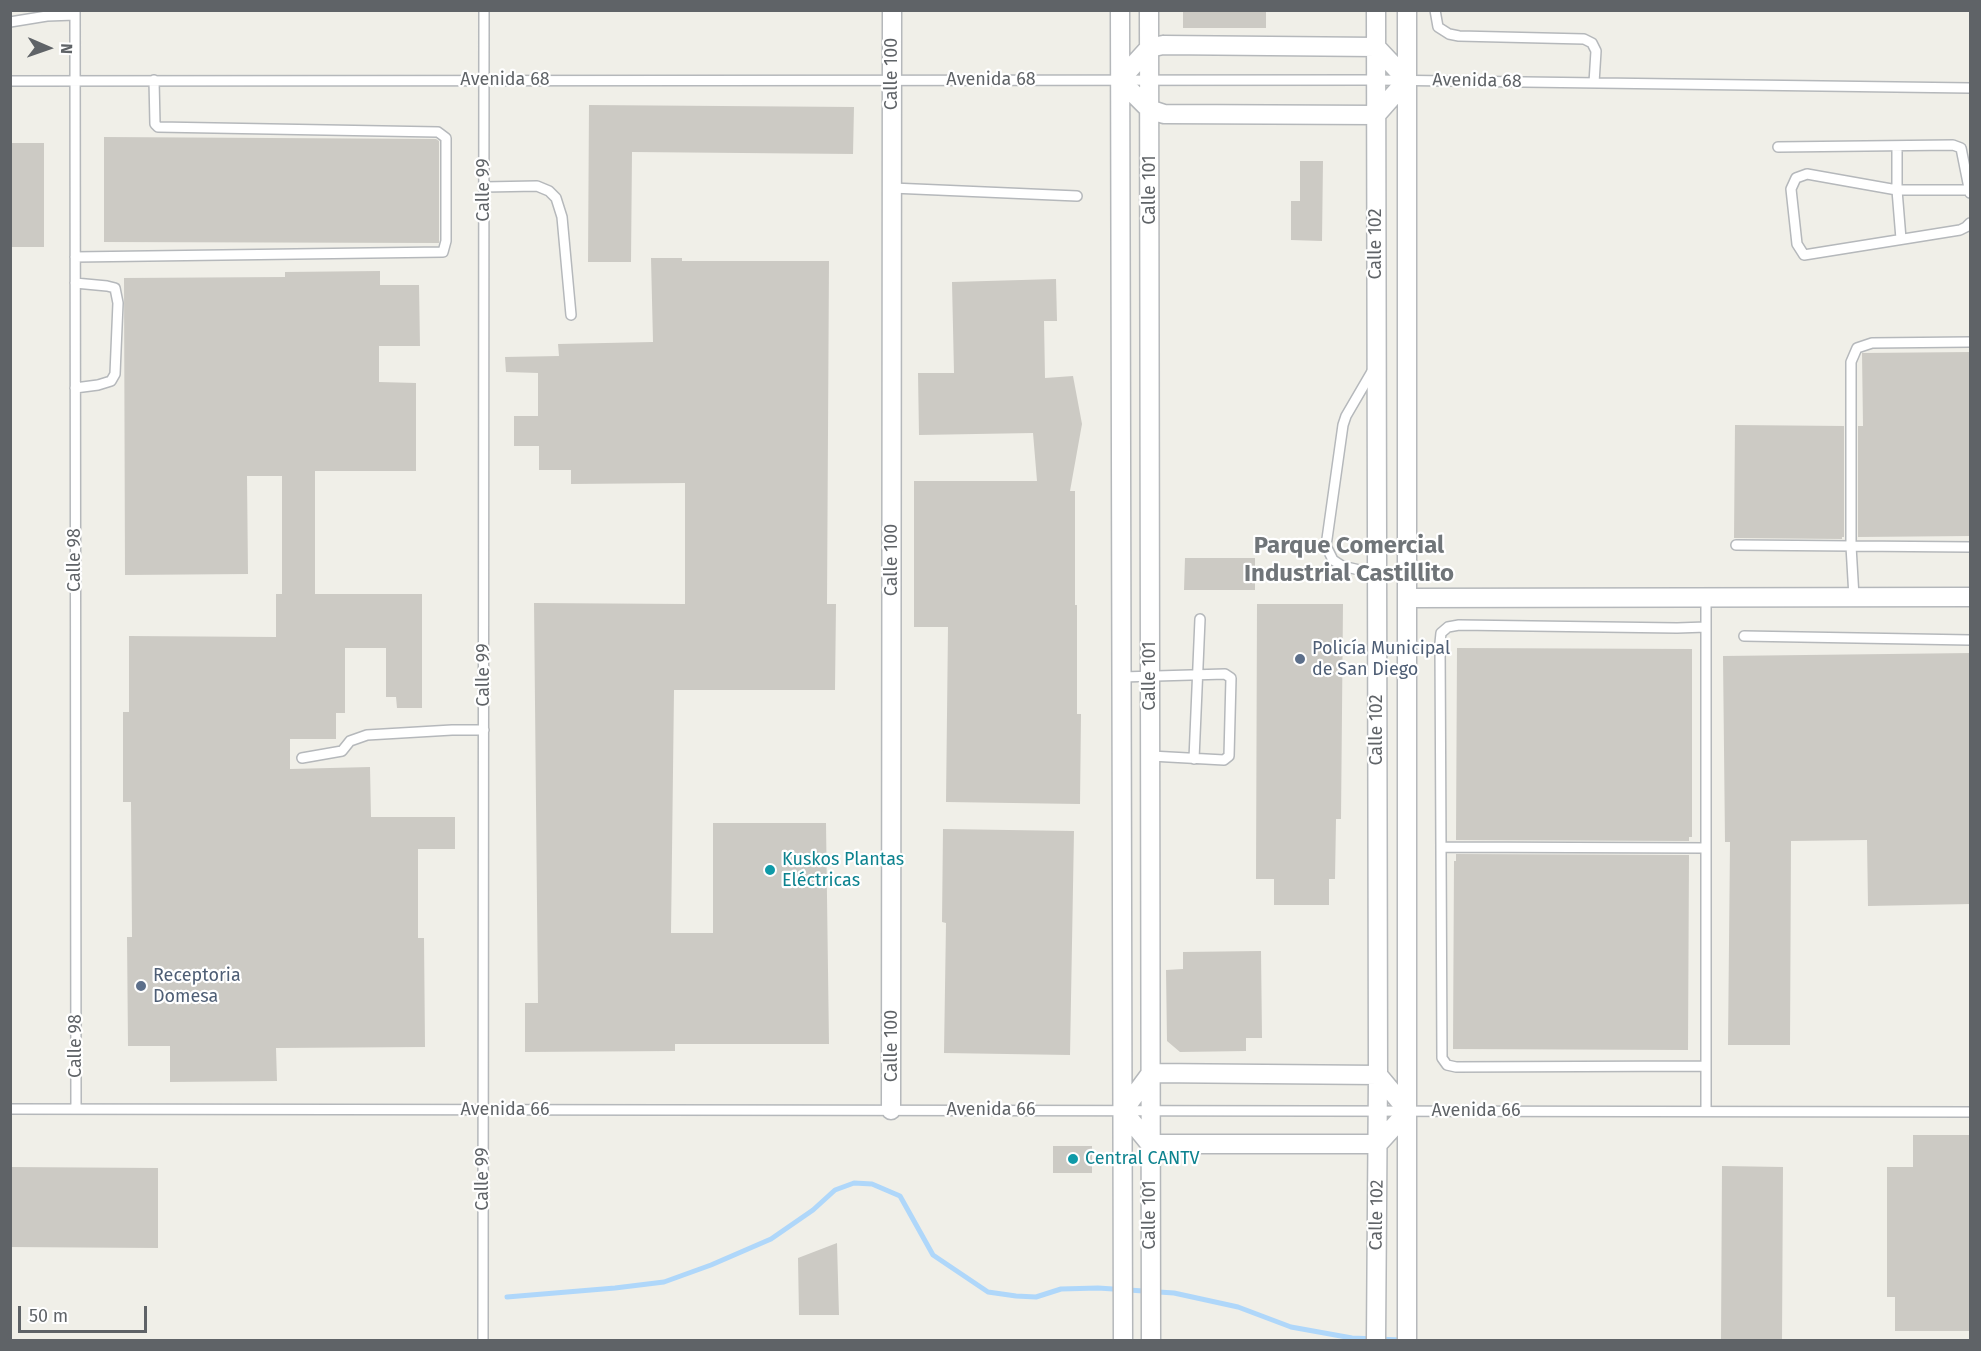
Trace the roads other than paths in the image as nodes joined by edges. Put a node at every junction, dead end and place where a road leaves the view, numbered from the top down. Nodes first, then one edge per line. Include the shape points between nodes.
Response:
1 (484, 10) edge
2 (892, 10) edge
3 (1120, 10) edge
4 (1149, 10) edge
5 (1376, 10) edge
6 (1407, 10) edge
7 (1435, 10) edge
8 (75, 13) edge
9 (10, 22) edge
10 (1376, 47) junction
11 (1149, 48) junction
12 (154, 80) junction
13 (484, 80) junction
14 (892, 80) junction
15 (1120, 80) junction
16 (1149, 80) junction
17 (1376, 80) junction
18 (1407, 80) junction
19 (10, 81) edge
20 (75, 81) junction
21 (1594, 83) junction
22 (1971, 88) edge
23 (1149, 109) junction
24 (1376, 116) junction
25 (1897, 146) junction
26 (1778, 147) dead end
27 (484, 187) junction
28 (892, 188) junction
29 (1897, 190) junction
30 (1970, 192) edge
31 (1077, 196) dead end
32 (1971, 223) edge
33 (1901, 239) junction
34 (75, 258) junction
35 (75, 284) junction
36 (571, 315) dead end
37 (1971, 342) edge
38 (1377, 363) junction
39 (75, 388) junction
40 (1736, 545) dead end
41 (1851, 546) junction
42 (1971, 547) edge
43 (1377, 574) junction
44 (1706, 597) junction
45 (1854, 597) junction
46 (1971, 597) edge
47 (1408, 598) junction
48 (1200, 619) dead end
49 (1706, 627) junction
50 (1744, 636) dead end
51 (1971, 640) edge
52 (1196, 675) junction
53 (1122, 677) junction
54 (1150, 677) junction
55 (484, 730) junction
56 (1150, 756) junction
57 (302, 758) dead end
58 (1194, 759) junction
59 (1441, 847) junction
60 (1706, 848) junction
61 (1705, 1066) junction
62 (1151, 1073) junction
63 (1378, 1075) junction
64 (10, 1109) edge
65 (76, 1109) junction
66 (483, 1110) junction
67 (891, 1110) junction
68 (1123, 1111) junction
69 (1377, 1111) junction
70 (1408, 1111) junction
71 (1706, 1111) junction
72 (1151, 1112) junction
73 (1971, 1112) edge
74 (1150, 1144) junction
75 (1378, 1144) junction
76 (1151, 1333) edge
77 (1123, 1334) edge
78 (483, 1341) edge
79 (1376, 1341) edge
80 (1407, 1341) edge

1 - 13 lane, Calle 99
2 - 14 street, Calle 100
3 - 15 street, Calle 101
4 - 11 street, Calle 101
5 - 10 street, Calle 102
6 - 18 street, Calle 102
7 - 21 lane via 1437,27 1459,36 1584,39 1596,51
8 - 9 lane
8 - 20 lane, Calle 98
10 - 11 street
10 - 17 street, Calle 102
10 - 18 street
11 - 15 street
11 - 16 street, Calle 101
12 - 13 lane, Avenida 68
12 - 20 lane, Avenida 68
12 - 34 lane via 158,127 438,132 446,138 443,252
13 - 14 lane, Avenida 68
13 - 27 lane, Calle 99
14 - 15 lane, Avenida 68
14 - 28 street, Calle 100
15 - 16 lane, Avenida 68
15 - 23 street
15 - 53 street, Calle 101
16 - 17 lane, Avenida 68
16 - 23 street, Calle 101
17 - 18 lane, Avenida 68
17 - 24 street, Calle 102
18 - 21 lane, Avenida 68
18 - 24 street
18 - 47 street, Calle 102
19 - 20 lane, Avenida 68
20 - 34 lane, Calle 98
21 - 22 lane, Avenida 68
23 - 24 street via 1164,114
23 - 54 street, Calle 101
24 - 38 street, Calle 102
25 - 26 lane
25 - 29 lane
25 - 30 lane via 1962,148
27 - 36 lane via 537,186 556,198 562,217
27 - 55 lane, Calle 99
28 - 31 lane
28 - 67 street, Calle 100
29 - 30 lane
29 - 33 lane
29 - 33 lane via 1807,174 1796,178 1791,189 1797,244 1804,255
32 - 33 lane via 1959,230
34 - 35 lane, Calle 98
35 - 39 lane, Calle 98
35 - 39 lane via 115,288 118,303 115,374 111,381
37 - 41 lane via 1872,343 1857,348 1851,362
38 - 43 street, Calle 102
38 - 43 lane via 1343,425 1326,546 1333,560 1342,566
39 - 65 lane, Calle 98
40 - 41 lane
41 - 42 lane
41 - 45 lane
43 - 63 street, Calle 102
44 - 45 street
44 - 47 street
44 - 49 lane
45 - 46 street
47 - 70 street, Calle 102
48 - 52 lane
49 - 59 lane via 1449,627 1442,633 1440,643
49 - 60 lane
50 - 51 lane
52 - 54 lane
52 - 58 lane
52 - 58 lane via 1225,674 1231,678 1229,756 1224,760
53 - 54 lane
53 - 68 street, Calle 101
54 - 56 street, Calle 101
55 - 57 lane via 367,735 350,741 342,751
55 - 66 lane, Calle 99
56 - 58 lane
56 - 62 street, Calle 101
59 - 60 lane
59 - 61 lane via 1441,1047 1442,1058 1448,1065
60 - 61 lane
61 - 71 lane
62 - 63 street
62 - 68 street
62 - 72 street, Calle 101
63 - 69 street, Calle 102
63 - 70 street
64 - 65 lane, Avenida 66
65 - 66 lane, Avenida 66
66 - 67 lane, Avenida 66
66 - 78 lane, Calle 99
67 - 68 lane, Avenida 66
68 - 72 lane, Avenida 66
68 - 74 street
68 - 77 street, Calle 101
69 - 70 lane, Avenida 66
69 - 72 lane, Avenida 66
69 - 75 street, Calle 102
70 - 71 lane, Avenida 66
70 - 75 street
70 - 80 street, Calle 102
71 - 73 lane, Avenida 66
72 - 74 street, Calle 101
74 - 75 street
74 - 76 street, Calle 101
75 - 79 street, Calle 102

